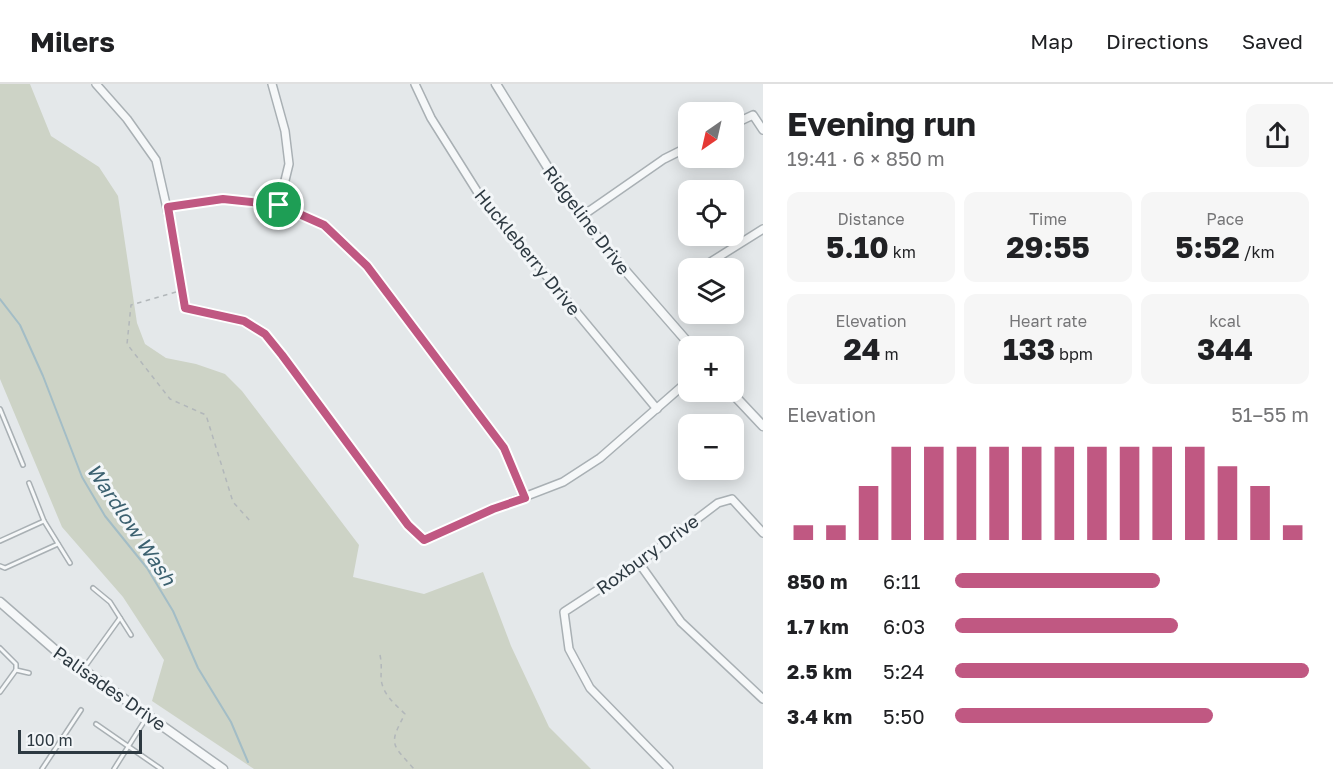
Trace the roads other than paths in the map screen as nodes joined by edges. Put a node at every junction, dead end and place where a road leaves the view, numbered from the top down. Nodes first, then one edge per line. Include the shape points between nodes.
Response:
1 (96, 84) edge
2 (272, 84) edge
3 (415, 84) edge
4 (496, 84) edge
5 (744, 119) edge
6 (763, 130) edge
7 (678, 152) edge
8 (279, 205) junction
9 (168, 207) junction
10 (582, 216) junction
11 (763, 229) edge
12 (717, 258) edge
13 (682, 336) edge
14 (678, 390) edge
15 (740, 402) edge
16 (0, 408) edge
17 (657, 409) junction
18 (763, 426) edge
19 (23, 465) dead end
20 (29, 483) dead end
21 (525, 498) junction
22 (44, 521) junction
23 (763, 533) edge
24 (0, 541) edge
25 (58, 544) junction
26 (70, 563) dead end
27 (639, 563) junction
28 (0, 566) edge
29 (93, 588) dead end
30 (0, 602) edge
31 (120, 618) junction
32 (131, 635) dead end
33 (0, 648) edge
34 (83, 669) junction
35 (16, 670) junction
36 (29, 673) dead end
37 (0, 692) edge
38 (763, 699) edge
39 (81, 710) dead end
40 (148, 716) junction
41 (96, 724) dead end
42 (128, 747) junction
43 (232, 768) edge
44 (42, 769) edge
45 (114, 769) edge
46 (161, 769) edge
47 (224, 769) edge
48 (669, 769) edge

1 - 9 street via 156,160
2 - 8 street via 289,164
3 - 17 street, Huckleberry Drive via 430,118 480,196
4 - 10 street, Ridgeline Drive
5 - 6 street via 753,115
7 - 10 street
8 - 9 street via 223,199
8 - 21 street via 324,225 367,266 504,448
9 - 21 street via 185,308 244,321 265,334 408,525 424,540
10 - 13 street, Ridgeline Drive
11 - 12 street
14 - 17 street
15 - 18 street
16 - 19 lane
17 - 21 street via 600,458 563,482
20 - 22 lane
22 - 24 lane
22 - 25 lane
23 - 27 street, Roxbury Drive via 732,499 718,503
25 - 26 lane
25 - 28 lane
27 - 38 street via 681,622
27 - 48 street, Roxbury Drive via 564,612 569,649 590,688
29 - 31 lane
30 - 34 street, Palisades Drive
31 - 32 lane
31 - 34 lane
33 - 35 lane via 16,664
34 - 40 street, Palisades Drive
35 - 36 lane
35 - 37 lane
39 - 44 lane
40 - 42 lane
40 - 47 street, Palisades Drive
41 - 42 lane
42 - 45 lane
42 - 46 lane
43 - 47 street, Palisades Drive

